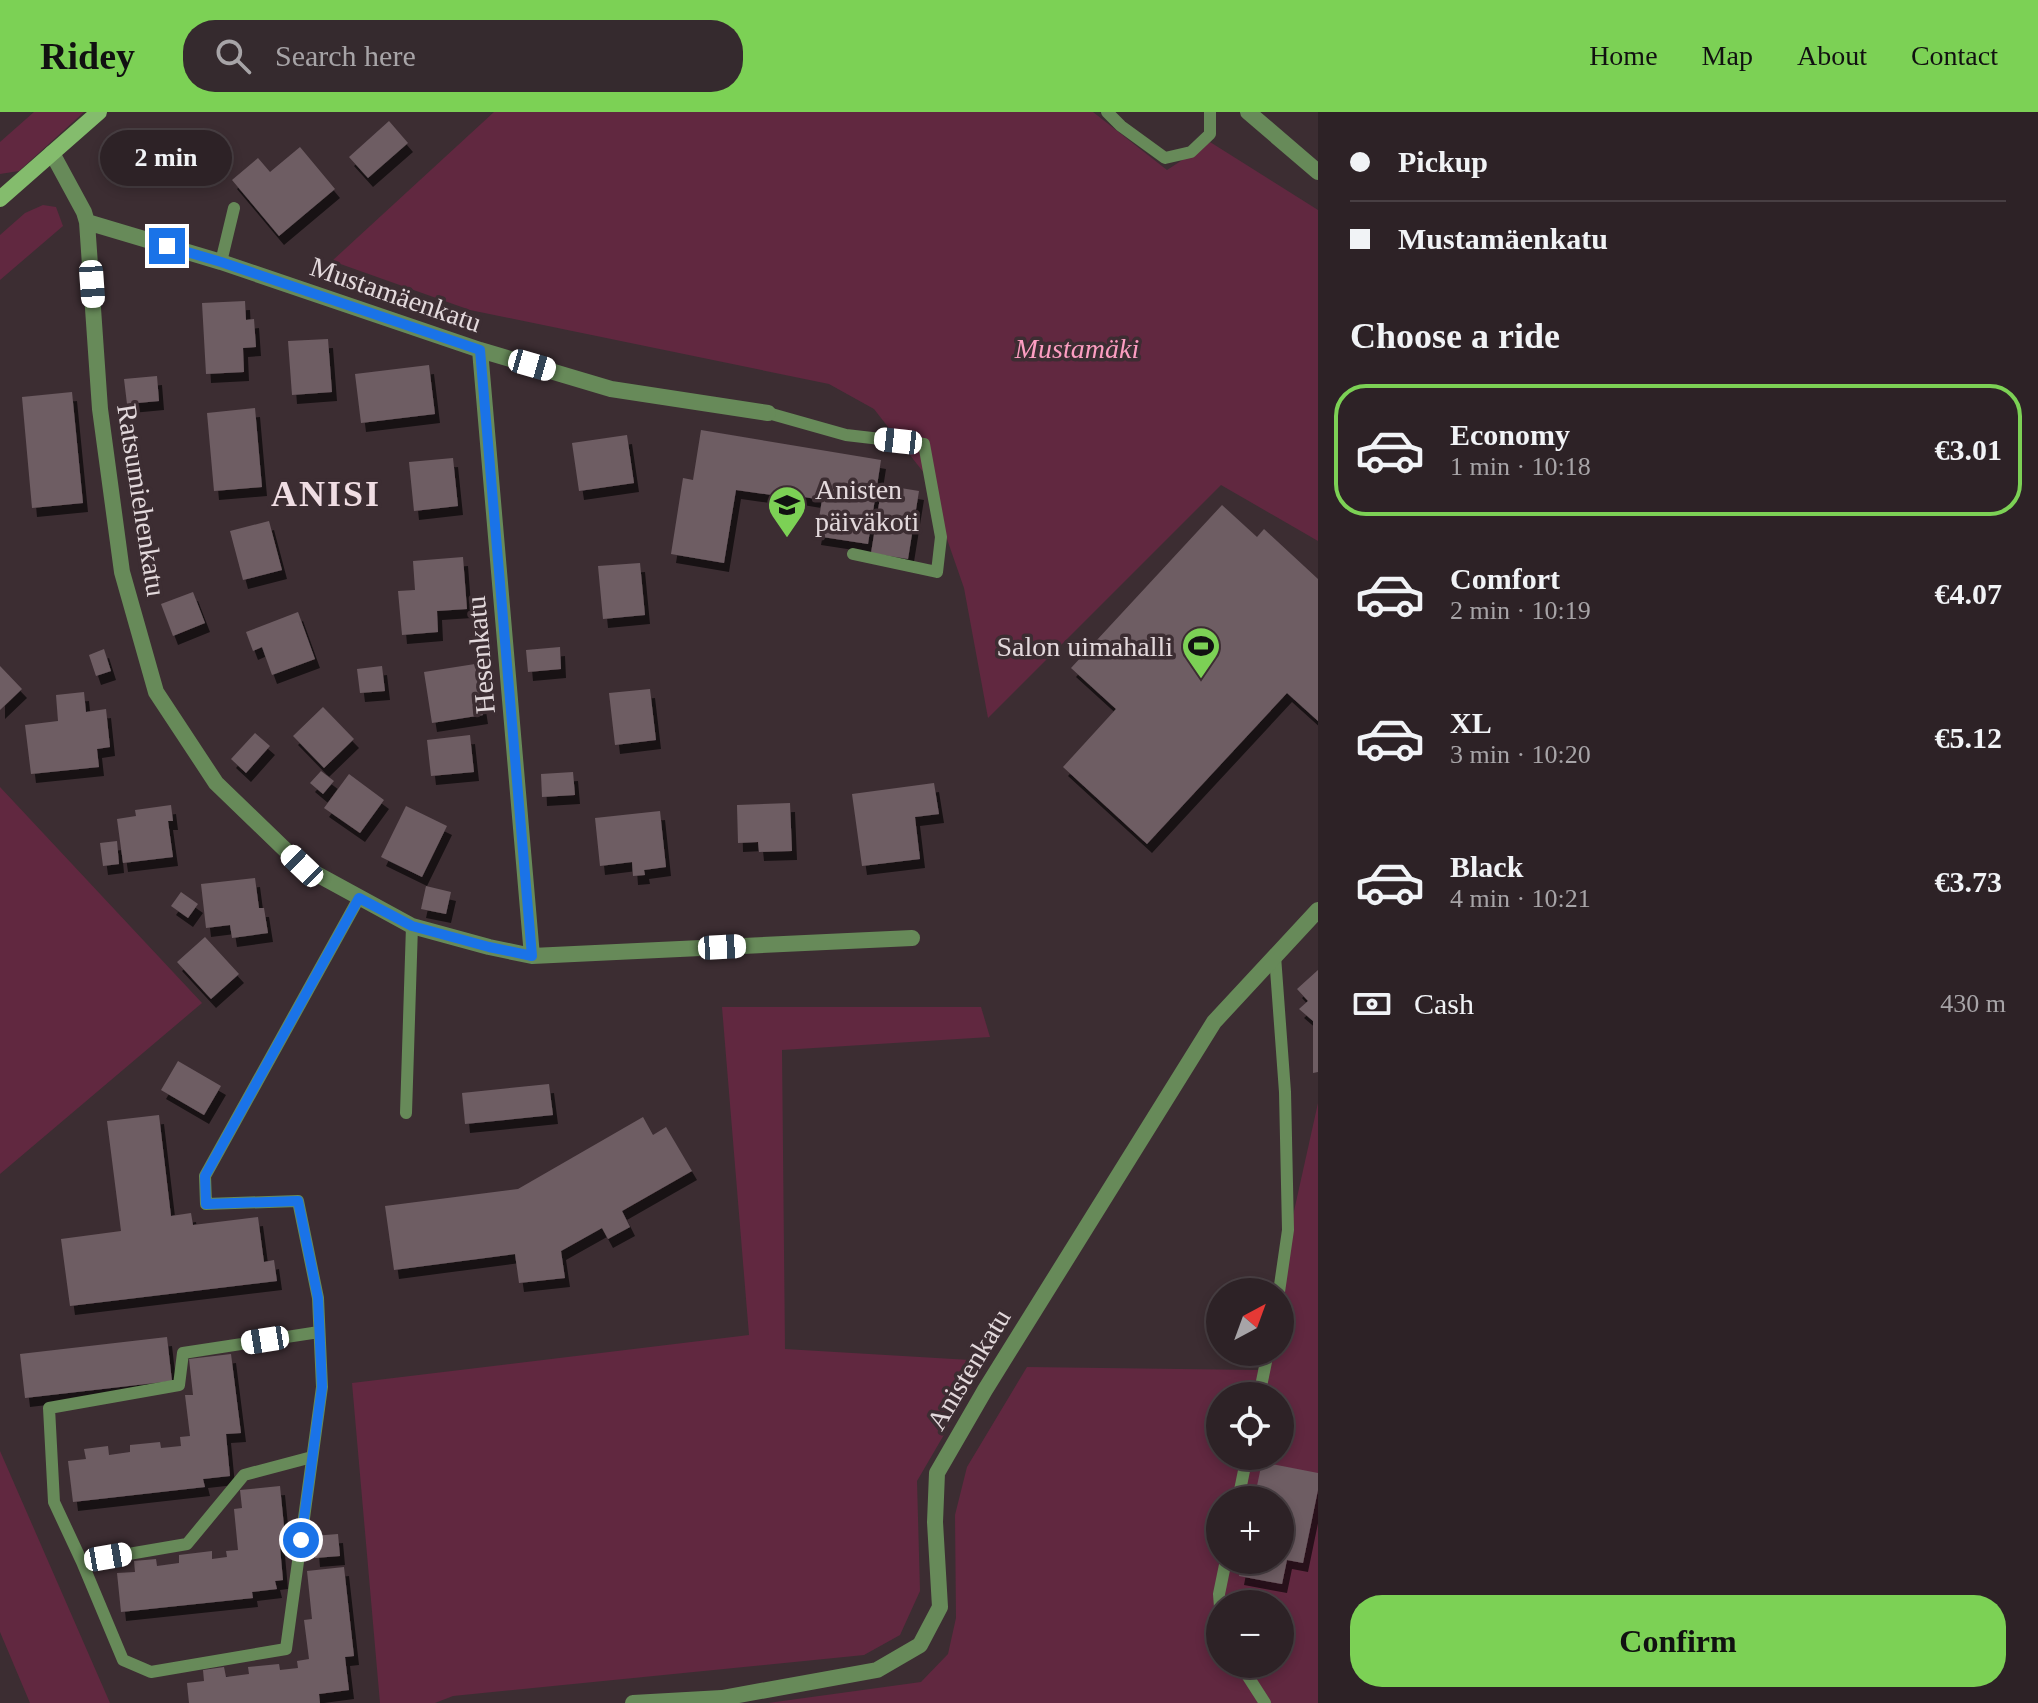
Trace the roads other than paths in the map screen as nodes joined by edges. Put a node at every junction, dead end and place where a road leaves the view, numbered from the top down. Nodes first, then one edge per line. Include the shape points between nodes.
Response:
1 (99, 112) edge
2 (1107, 112) edge
3 (1210, 112) edge
4 (1248, 112) edge
5 (52, 153) junction
6 (1318, 172) edge
7 (0, 199) edge
8 (234, 208) dead end
9 (87, 222) junction
10 (221, 262) junction
11 (480, 350) junction
12 (768, 413) joint
13 (853, 554) dead end
14 (359, 898) junction
15 (1318, 910) edge
16 (412, 926) junction
17 (912, 938) dead end
18 (532, 956) junction
19 (1275, 956) junction
20 (406, 1113) dead end
21 (1281, 1278) edge
22 (319, 1332) junction
23 (312, 1457) junction
24 (82, 1562) junction
25 (1249, 1678) edge
26 (633, 1703) edge
27 (1265, 1703) edge

1 - 5 main road
2 - 3 lane via 1165,158 1191,152 1210,134
4 - 6 street
5 - 7 main road
5 - 9 street
8 - 10 lane
9 - 10 street, Mustamäenkatu
9 - 14 street, Ratsumiehenkatu via 100,409 122,572 156,692 216,783 302,866
10 - 11 street, Mustamäenkatu
11 - 12 street, Mustamäenkatu via 611,389
11 - 18 street, Hesenkatu
12 - 13 lane via 846,435 924,444 941,537 937,572
14 - 16 street, Ratsumiehenkatu
14 - 22 lane via 205,1176 206,1204 298,1201 318,1298
15 - 19 street, Anistenkatu
16 - 18 street, Ratsumiehenkatu
16 - 20 lane
17 - 18 street, Ratsumiehenkatu
19 - 21 lane via 1288,1230
19 - 26 street, Anistenkatu via 1214,1022 937,1473 940,1607 920,1645 877,1670 722,1698
22 - 23 lane via 322,1387
22 - 24 lane via 183,1353 179,1385 49,1408 54,1502
23 - 24 lane via 244,1475 187,1544
23 - 24 lane via 286,1649 151,1672 123,1660
25 - 27 lane

